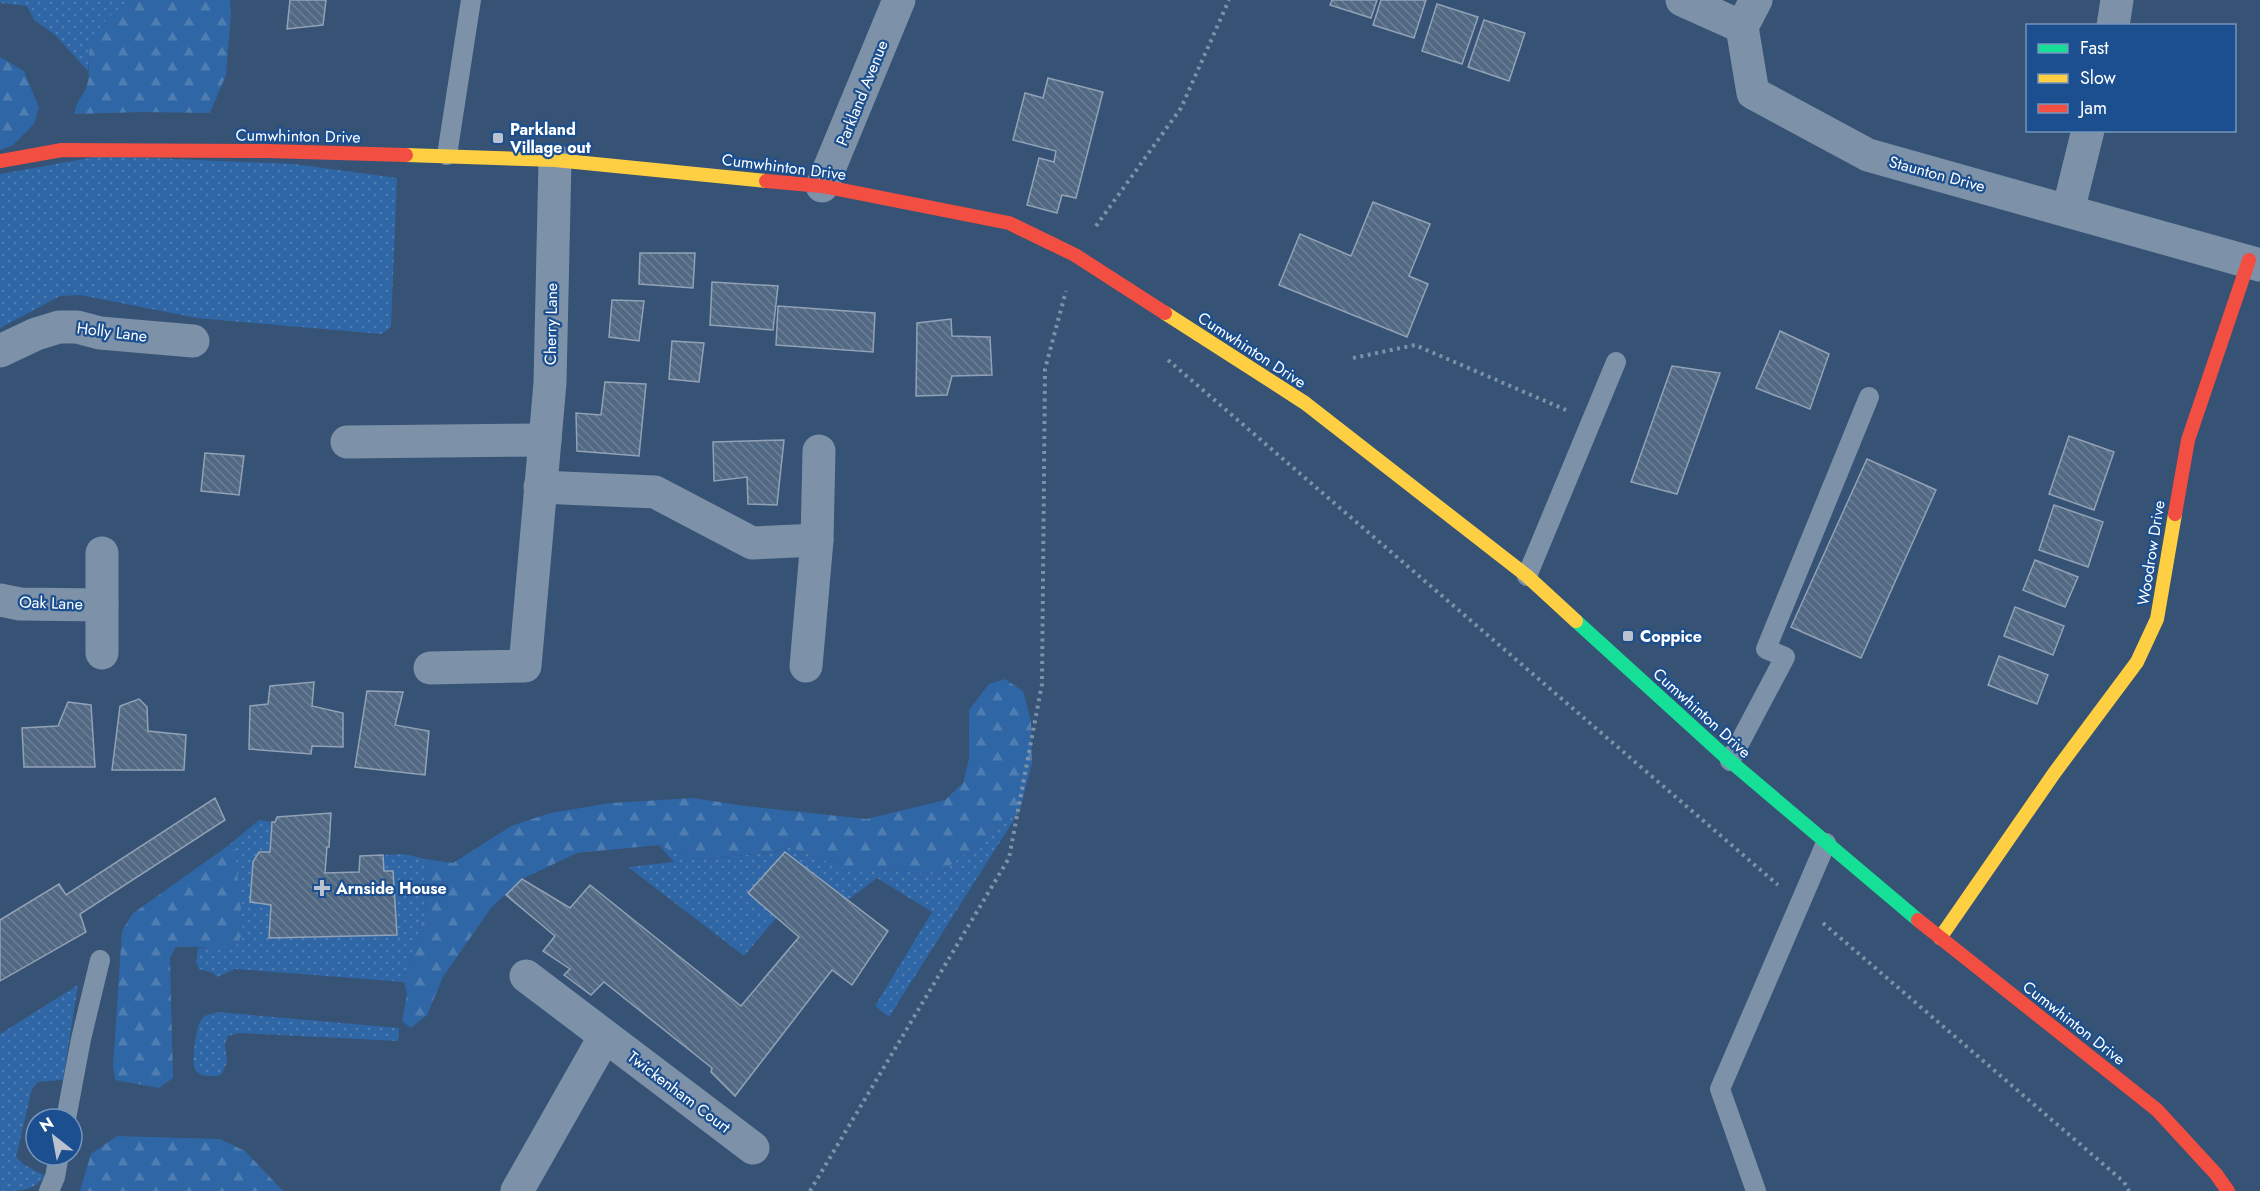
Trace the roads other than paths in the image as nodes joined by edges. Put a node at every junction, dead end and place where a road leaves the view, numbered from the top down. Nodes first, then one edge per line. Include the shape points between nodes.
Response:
1 (471, 0) edge
2 (899, 0) edge
3 (1682, 0) edge
4 (2117, 0) edge
5 (1749, 13) edge
6 (2113, 24) edge
7 (2088, 132) edge
8 (447, 155) junction
9 (555, 160) junction
10 (0, 161) edge
11 (822, 186) junction
12 (2068, 210) junction
13 (2254, 263) edge
14 (193, 341) dead end
15 (0, 351) edge
16 (1616, 362) dead end
17 (1869, 397) dead end
18 (545, 440) junction
19 (346, 442) dead end
20 (819, 451) dead end
21 (540, 487) junction
22 (817, 540) junction
23 (102, 553) dead end
24 (1527, 576) junction
25 (0, 600) edge
26 (102, 605) junction
27 (102, 653) dead end
28 (806, 666) dead end
29 (430, 668) dead end
30 (1730, 761) junction
31 (1826, 843) junction
32 (1941, 938) junction
33 (100, 960) dead end
34 (526, 976) dead end
35 (605, 1036) junction
36 (69, 1107) edge
37 (753, 1148) dead end
38 (57, 1167) edge
39 (49, 1191) edge
40 (517, 1191) edge
41 (1756, 1191) edge
42 (2228, 1191) edge

1 - 8 lane
2 - 11 street, Parkland Avenue
3 - 5 street, Staunton Drive
4 - 6 street
5 - 12 street, Staunton Drive via 1753,93 1868,155
7 - 12 street
8 - 9 street, Cumwhinton Drive
8 - 10 street, Cumwhinton Drive via 62,150
9 - 11 street, Cumwhinton Drive
9 - 18 street, Cherry Lane
11 - 24 street, Cumwhinton Drive via 1009,223 1075,255 1305,403
12 - 13 street, Staunton Drive
13 - 32 street, Woodrow Drive via 2188,440 2157,619 2137,662 2055,772
14 - 15 street, Holly Lane via 59,327
16 - 24 lane
17 - 30 lane via 1766,649 1785,657
18 - 19 street
18 - 21 street, Cherry Lane
20 - 22 street
21 - 22 street via 655,492 752,543
21 - 29 street, Cherry Lane via 525,666
22 - 28 street
23 - 26 street
24 - 30 street, Cumwhinton Drive
25 - 26 street, Oak Lane via 20,604
26 - 27 street
30 - 31 street, Cumwhinton Drive
31 - 32 street, Cumwhinton Drive
31 - 41 lane via 1720,1089
32 - 42 street, Cumwhinton Drive via 2157,1110
33 - 36 lane
34 - 35 street, Twickenham Court
35 - 37 street, Twickenham Court
35 - 40 street
38 - 39 lane

